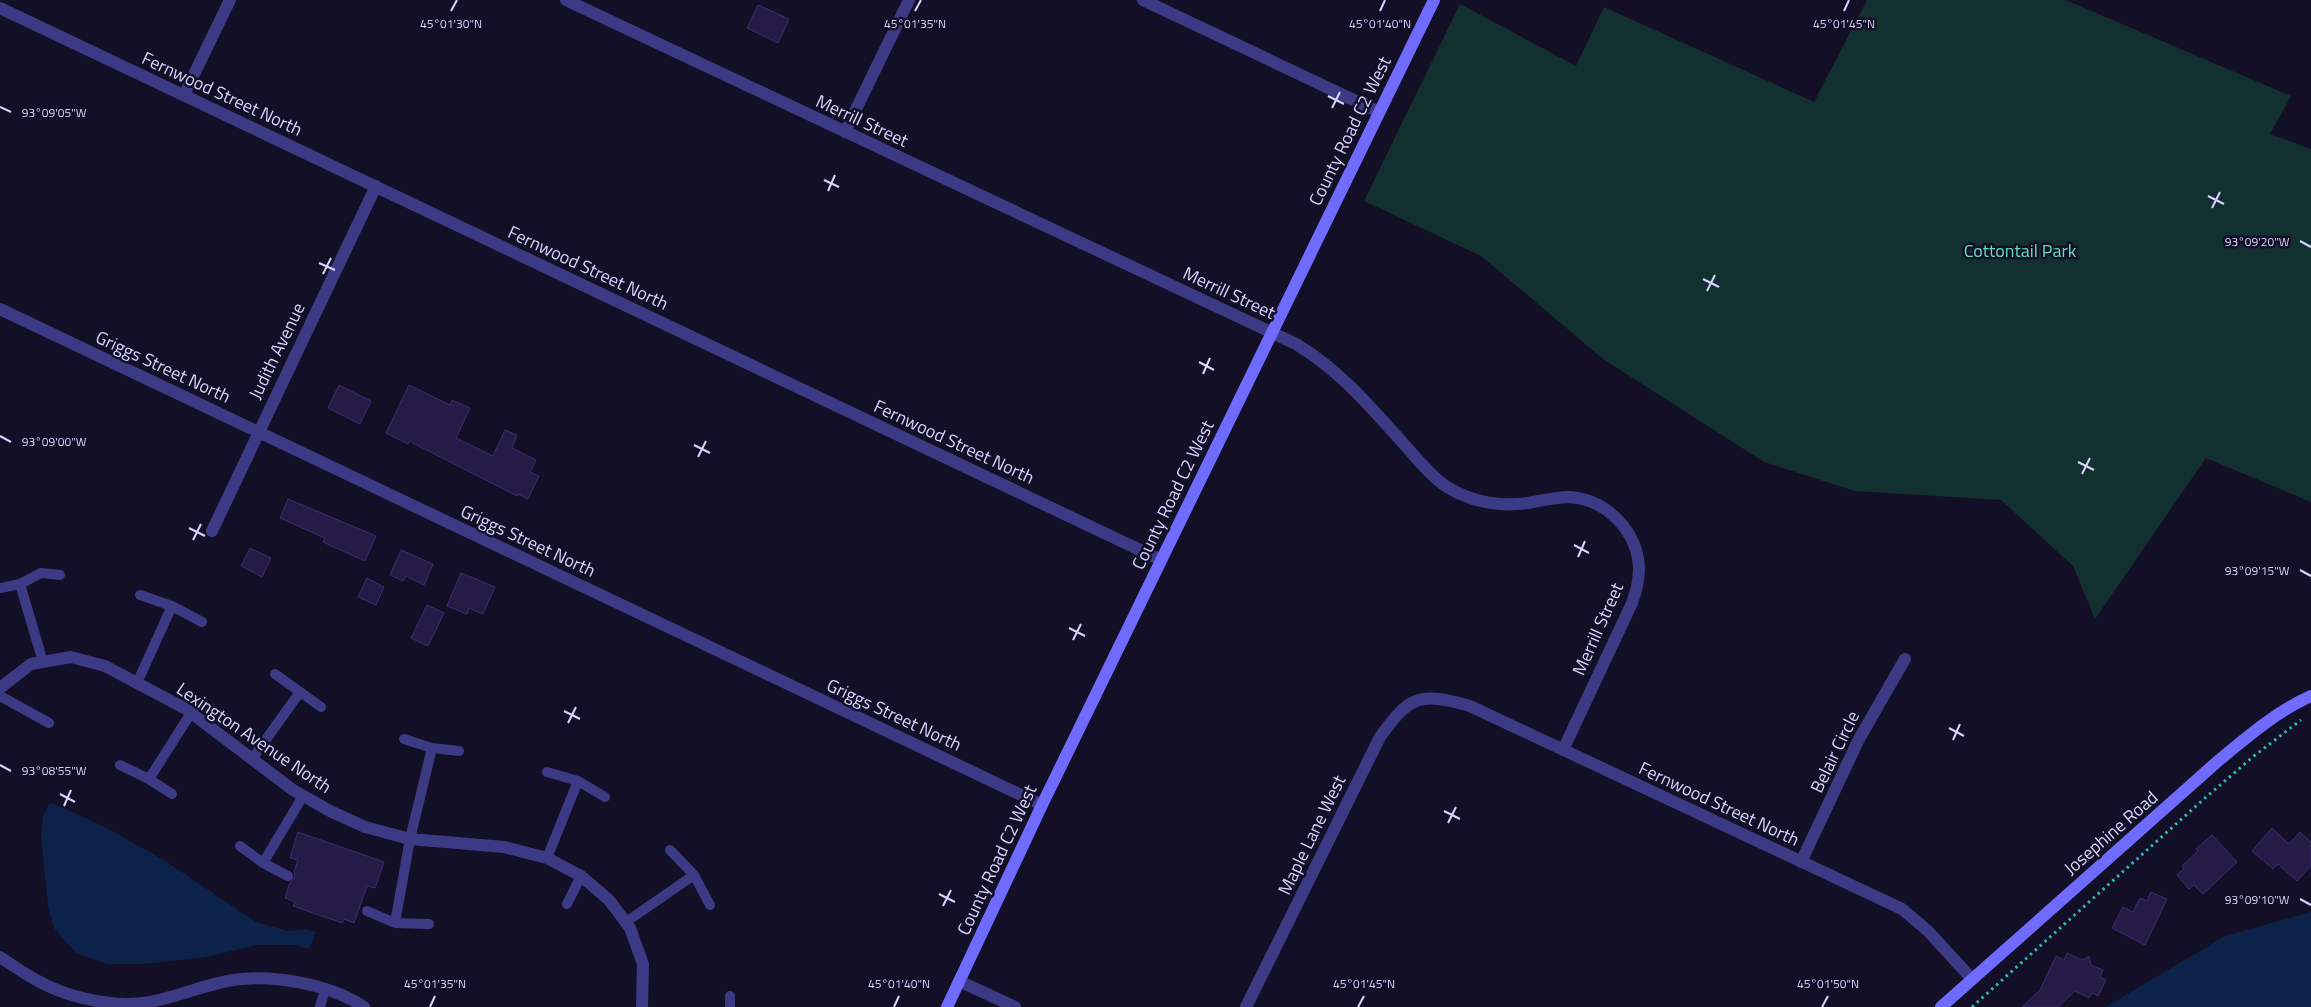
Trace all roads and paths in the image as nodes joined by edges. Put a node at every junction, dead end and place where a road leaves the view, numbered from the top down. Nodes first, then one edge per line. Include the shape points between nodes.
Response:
1 (230, 0) edge
2 (566, 0) edge
3 (909, 0) edge
4 (1143, 0) edge
5 (1434, 0) edge
6 (0, 8) edge
7 (184, 95) junction
8 (1379, 112) junction
9 (845, 132) junction
10 (376, 186) junction
11 (0, 309) edge
12 (1271, 333) junction
13 (257, 432) junction
14 (212, 531) dead end
15 (1161, 560) junction
16 (60, 575) dead end
17 (20, 584) junction
18 (0, 588) edge
19 (140, 595) dead end
20 (172, 606) junction
21 (202, 622) dead end
22 (1905, 659) dead end
23 (43, 662) junction
24 (275, 674) dead end
25 (137, 683) junction
26 (0, 688) edge
27 (300, 692) junction
28 (0, 696) edge
29 (2311, 696) edge
30 (1428, 698) joint
31 (321, 707) dead end
32 (191, 713) junction
33 (2305, 718) dead end
34 (49, 723) dead end
35 (404, 739) dead end
36 (432, 748) junction
37 (1563, 750) junction
38 (459, 751) dead end
39 (252, 759) junction
40 (120, 765) dead end
41 (547, 772) dead end
42 (149, 779) junction
43 (578, 781) junction
44 (172, 794) dead end
45 (304, 796) junction
46 (605, 797) dead end
47 (1042, 804) junction
48 (410, 839) junction
49 (240, 846) dead end
50 (670, 850) dead end
51 (547, 858) junction
52 (1801, 862) junction
53 (263, 863) junction
54 (694, 875) junction
55 (288, 876) dead end
56 (581, 876) junction
57 (567, 904) dead end
58 (710, 905) dead end
59 (367, 911) dead end
60 (626, 922) junction
61 (395, 923) junction
62 (429, 924) dead end
63 (0, 957) edge
64 (1972, 979) junction
65 (959, 981) junction
66 (324, 990) junction
67 (730, 996) dead end
68 (320, 1007) edge
69 (364, 1007) edge
70 (642, 1007) edge
71 (730, 1007) edge
72 (947, 1007) edge
73 (1015, 1007) edge
74 (1246, 1007) edge
75 (1941, 1007) edge
76 (1972, 1007) edge

1 - 7 street
2 - 9 street, Merrill Street
3 - 9 street
4 - 8 street
5 - 8 street, County Road C2 West
6 - 7 street, Fernwood Street North
7 - 10 street, Fernwood Street North
8 - 12 street, County Road C2 West
9 - 12 street, Merrill Street
10 - 13 street, Judith Avenue
10 - 15 street, Fernwood Street North
11 - 13 street, Griggs Street North
12 - 15 street, County Road C2 West
12 - 37 street, Merrill Street via 1321,359 1342,377 1446,486 1464,496 1506,505 1570,497 1587,500 1618,519 1629,534 1636,551 1638,586
13 - 14 street, Judith Avenue
13 - 47 street, Griggs Street North
15 - 47 street, County Road C2 West
16 - 17 lane via 41,573
17 - 18 lane
17 - 23 lane
19 - 20 lane
20 - 21 lane
20 - 25 lane
22 - 52 street, Belair Circle via 1859,739
23 - 25 street, Lexington Avenue North via 71,657 105,666
23 - 26 street, Lexington Avenue North via 31,664
24 - 27 lane
25 - 32 street, Lexington Avenue North
27 - 31 lane
27 - 39 lane
28 - 34 lane
29 - 64 street, Josephine Road via 2254,732 2218,761
30 - 37 street, Fernwood Street North via 1470,706
30 - 74 street, Maple Lane West via 1409,703 1380,737
32 - 39 street, Lexington Avenue North
32 - 42 lane
33 - 76 path via 2205,798
35 - 36 lane
36 - 38 lane
36 - 48 lane
37 - 52 street, Fernwood Street North
39 - 45 street, Lexington Avenue North
40 - 42 lane
41 - 43 lane
42 - 44 lane
43 - 46 lane
43 - 51 lane
45 - 48 street, Lexington Avenue North via 365,826
45 - 53 lane
47 - 65 street, County Road C2 West
48 - 51 street, Lexington Avenue North via 504,847
48 - 61 lane
49 - 53 lane
50 - 54 lane
51 - 56 street, Lexington Avenue North
52 - 64 street, Fernwood Street North via 1902,910 1928,931
53 - 55 lane
54 - 58 lane
54 - 60 lane
56 - 57 lane
56 - 60 street, Lexington Avenue North via 609,900
59 - 61 lane
60 - 70 street, Lexington Avenue North via 643,964
61 - 62 lane
63 - 66 street via 42,984 86,999 125,1004 160,1001 233,980 296,981
64 - 75 street, Josephine Road
65 - 72 street, County Road C2 West
65 - 73 street
66 - 68 lane
66 - 69 street
67 - 71 lane

